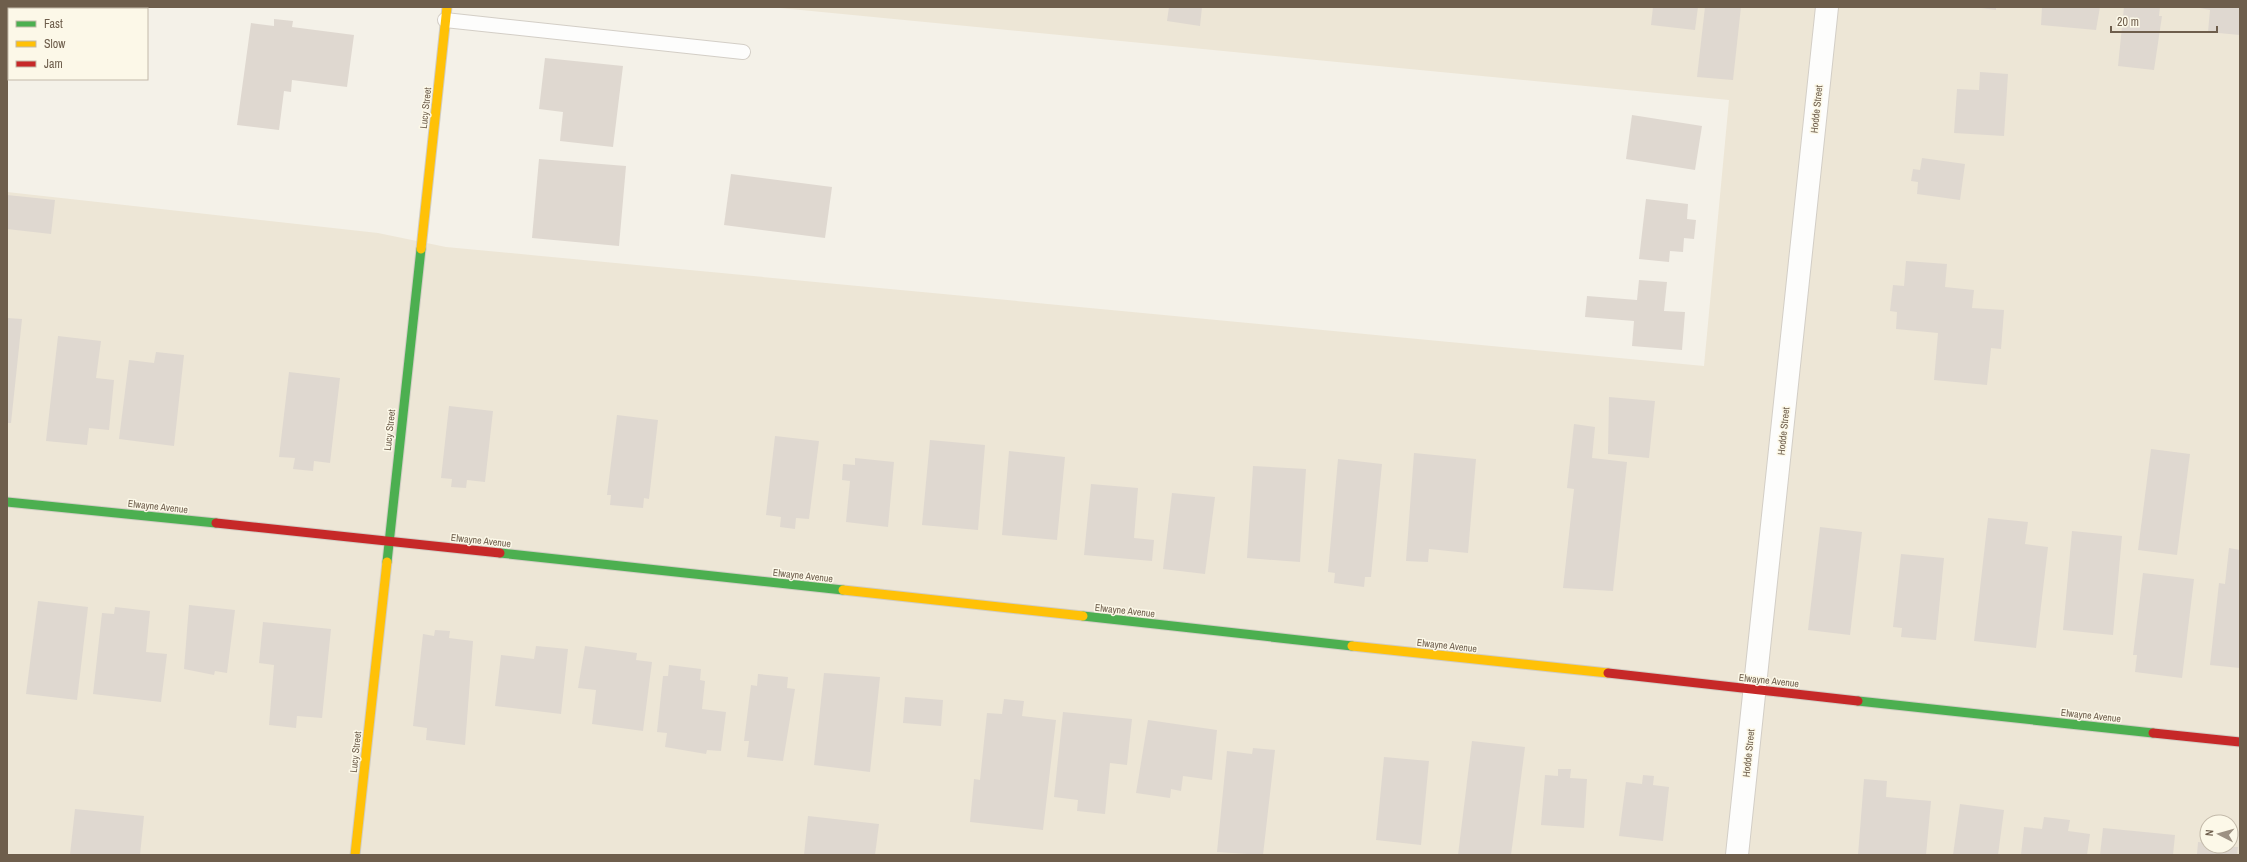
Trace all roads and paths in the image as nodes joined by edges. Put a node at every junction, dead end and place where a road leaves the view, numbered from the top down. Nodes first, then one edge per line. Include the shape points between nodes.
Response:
1 (1827, 7) edge
2 (446, 14) edge
3 (744, 52) dead end
4 (7, 502) edge
5 (388, 541) junction
6 (1755, 689) junction
7 (2240, 742) edge
8 (355, 855) edge
9 (1738, 855) edge

1 - 6 street, Hodde Street
2 - 3 lane
2 - 5 street, Lucy Street
4 - 5 street, Elwayne Avenue
5 - 6 street, Elwayne Avenue
5 - 8 street, Lucy Street
6 - 7 street, Elwayne Avenue
6 - 9 street, Hodde Street

